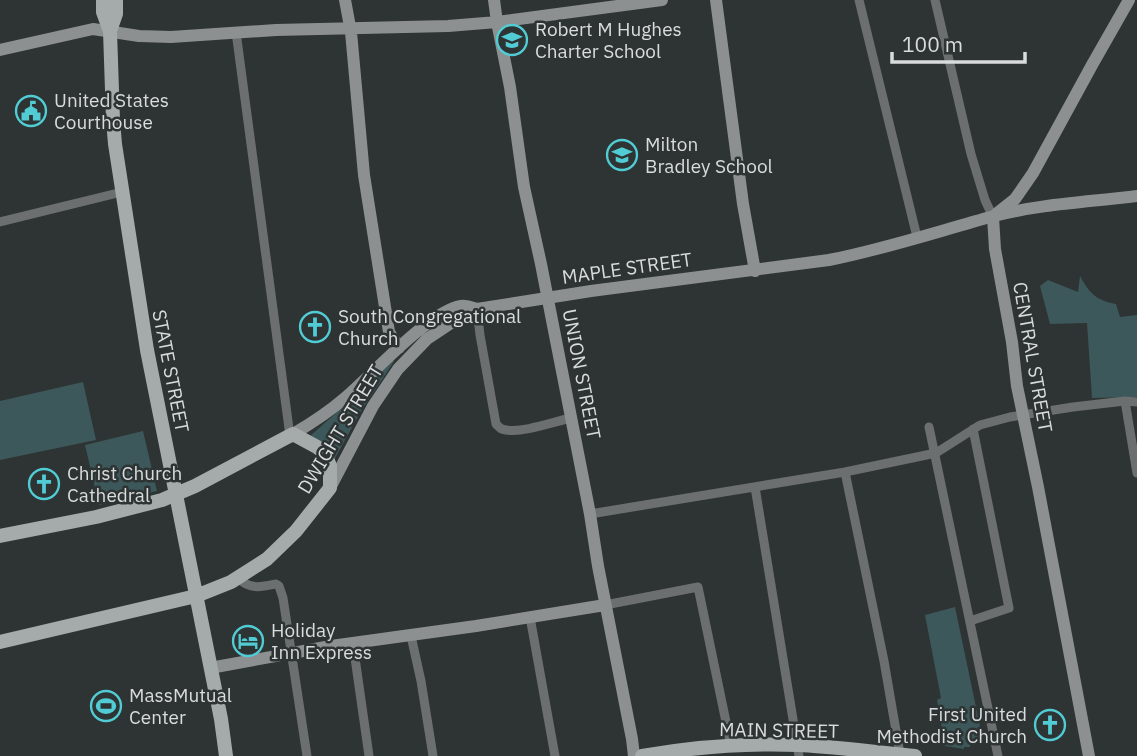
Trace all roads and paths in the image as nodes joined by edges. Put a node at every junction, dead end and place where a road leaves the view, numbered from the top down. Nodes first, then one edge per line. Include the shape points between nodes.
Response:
1 (103, 0) edge
2 (116, 0) edge
3 (345, 0) edge
4 (494, 0) edge
5 (662, 0) edge
6 (716, 0) edge
7 (859, 0) edge
8 (935, 0) edge
9 (1129, 0) edge
10 (497, 22) junction
11 (350, 29) junction
12 (110, 31) junction
13 (236, 32) junction
14 (0, 50) edge
15 (122, 192) junction
16 (1137, 196) edge
17 (993, 217) junction
18 (0, 222) edge
19 (917, 237) junction
20 (755, 271) junction
21 (548, 298) junction
22 (477, 309) junction
23 (399, 348) junction
24 (1125, 401) junction
25 (1137, 402) edge
26 (1023, 414) junction
27 (570, 418) junction
28 (929, 427) dead end
29 (973, 429) junction
30 (292, 435) junction
31 (936, 453) junction
32 (845, 472) junction
33 (1137, 473) edge
34 (755, 486) junction
35 (330, 488) junction
36 (175, 495) junction
37 (590, 514) junction
38 (0, 537) edge
39 (238, 578) junction
40 (196, 596) junction
41 (605, 605) junction
42 (526, 618) junction
43 (971, 621) junction
44 (411, 636) junction
45 (0, 642) edge
46 (353, 644) junction
47 (292, 653) junction
48 (210, 668) junction
49 (731, 746) junction
50 (798, 751) edge
51 (702, 752) edge
52 (908, 755) edge
53 (226, 756) edge
54 (307, 756) edge
55 (369, 756) edge
56 (433, 756) edge
57 (555, 756) edge
58 (634, 756) edge
59 (642, 756) edge
60 (998, 756) edge
61 (1089, 756) edge

1 - 12 main road, STATE STREET
2 - 12 main road, STATE STREET
3 - 11 street
4 - 10 street, UNION STREET
5 - 10 street
6 - 20 street
7 - 19 street
8 - 17 street via 971,154
9 - 17 street via 1033,173 1015,199
10 - 11 street
10 - 21 street, UNION STREET
11 - 13 street
11 - 23 street via 370,216 389,332
12 - 13 street via 171,37
12 - 14 street via 93,29
12 - 15 main road, STATE STREET via 113,120
13 - 30 street
15 - 18 street
15 - 36 main road, STATE STREET
16 - 17 street, MAPLE STREET
17 - 19 street, MAPLE STREET
17 - 26 street, CENTRAL STREET
19 - 20 street, MAPLE STREET via 843,258
20 - 21 street, MAPLE STREET
21 - 22 street, MAPLE STREET
21 - 27 street, UNION STREET
22 - 23 street, MAPLE STREET via 462,306 446,313
22 - 27 street via 496,424 508,431
22 - 35 street, DWIGHT STREET via 427,339 398,369
23 - 30 street, MAPLE STREET via 337,405
24 - 25 street
24 - 26 street
24 - 33 street
26 - 29 street
26 - 61 street, CENTRAL STREET
27 - 37 street, UNION STREET
28 - 31 street
29 - 31 street
29 - 43 street via 1009,608
30 - 35 main road via 327,457
30 - 36 main road, MAPLE STREET
31 - 32 street
31 - 43 street
32 - 34 street
32 - 52 street
34 - 37 street
34 - 50 street
35 - 39 main road, DWIGHT STREET via 281,546
36 - 38 main road, MAPLE STREET
36 - 40 main road, STATE STREET
37 - 41 street, UNION STREET
39 - 40 main road, DWIGHT STREET
39 - 47 street via 251,587 279,586
40 - 45 main road, DWIGHT STREET
40 - 48 main road, STATE STREET
41 - 42 street
41 - 49 street via 698,587
41 - 58 street, UNION STREET
42 - 44 street
42 - 57 street
43 - 60 street
44 - 46 street
44 - 56 street
46 - 47 street
46 - 55 street
47 - 48 street
47 - 54 street
48 - 53 main road, STATE STREET
49 - 50 main road, MAIN STREET
49 - 51 main road, MAIN STREET
50 - 52 main road, MAIN STREET
51 - 59 main road, MAIN STREET

